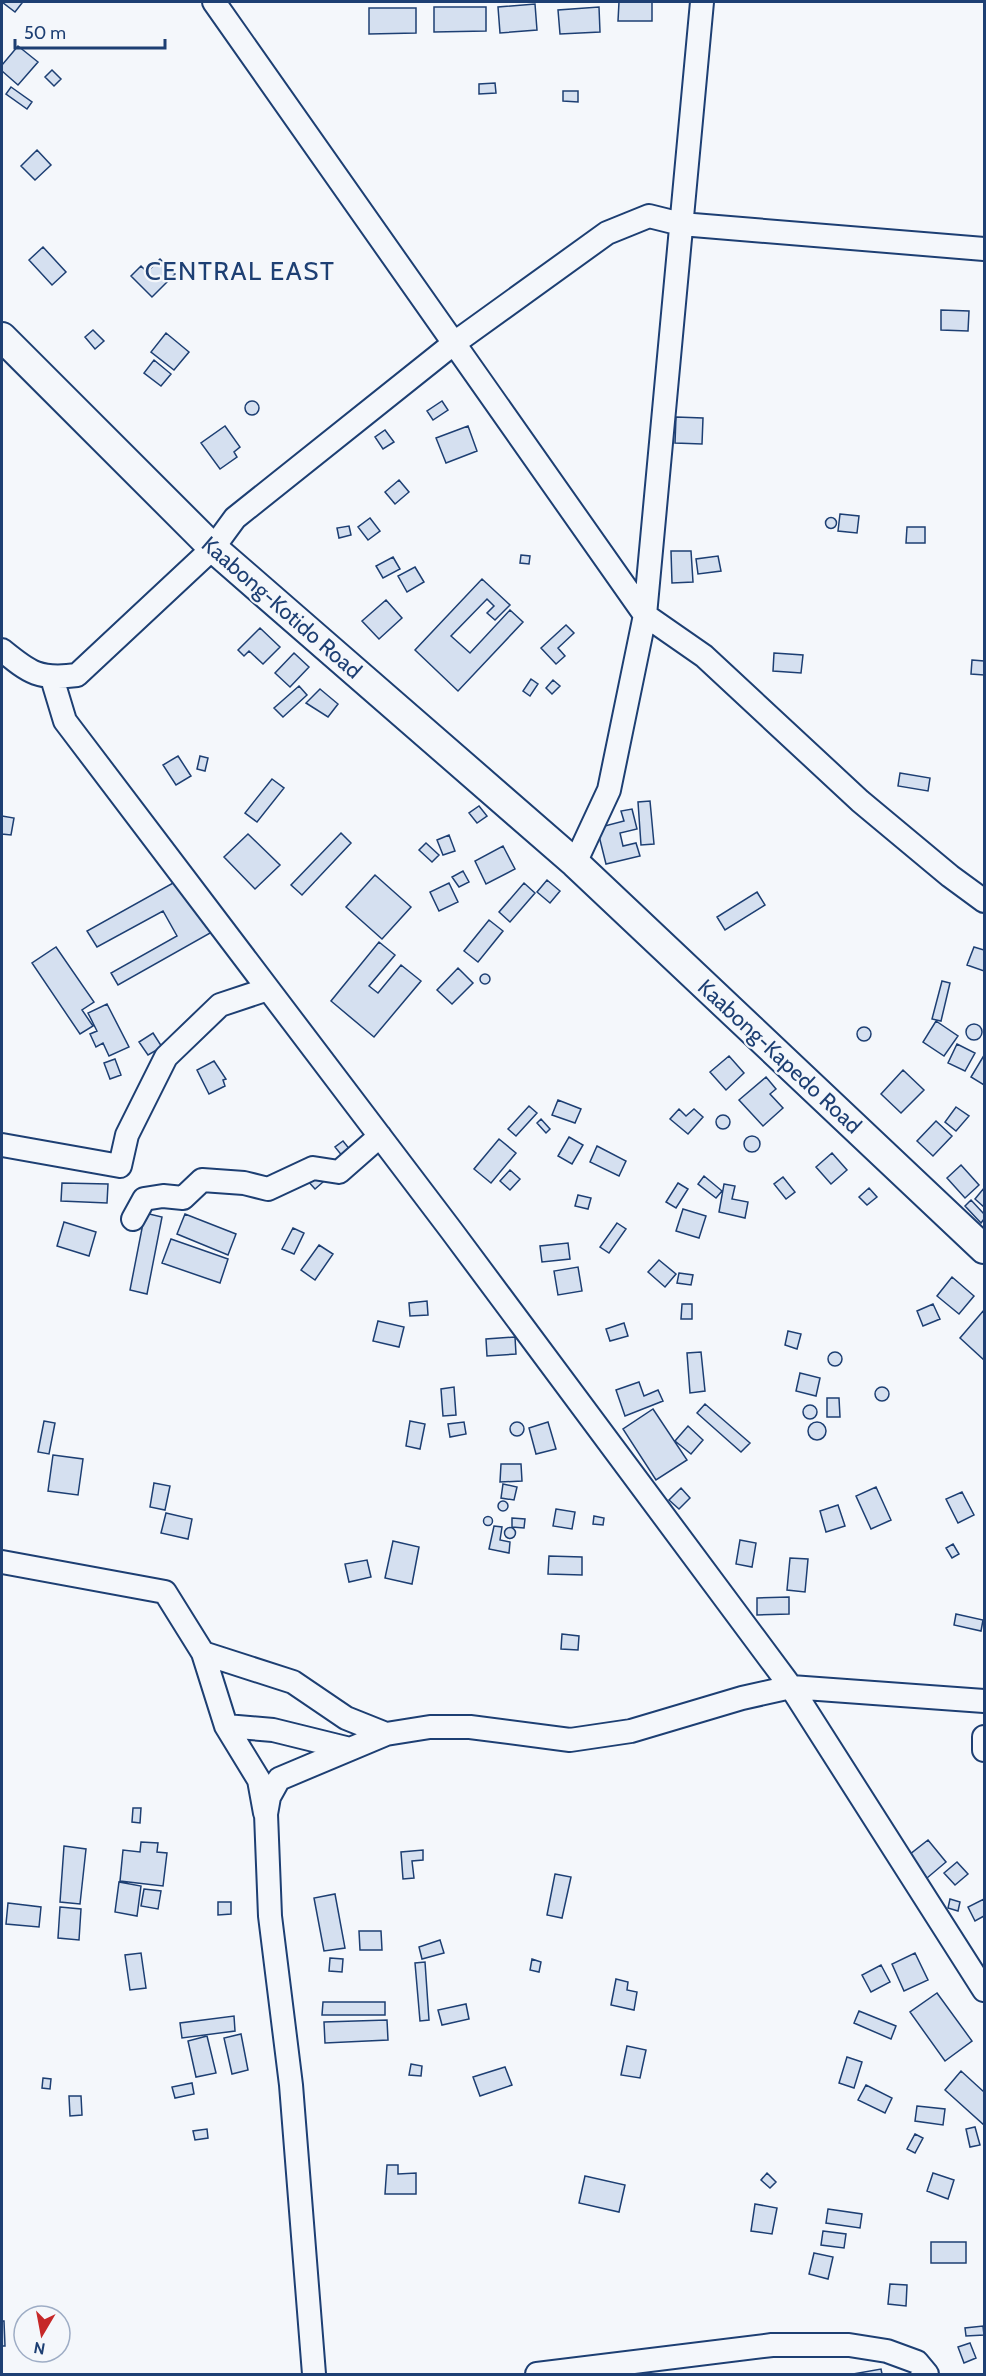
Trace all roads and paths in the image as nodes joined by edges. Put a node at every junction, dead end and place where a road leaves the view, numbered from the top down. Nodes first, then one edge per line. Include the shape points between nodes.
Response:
1 (214, 2) edge
2 (702, 2) edge
3 (681, 224) junction
4 (984, 249) edge
5 (2, 338) edge
6 (453, 344) junction
7 (213, 548) junction
8 (645, 615) junction
9 (2, 650) edge
10 (52, 678) junction
11 (575, 863) junction
12 (984, 901) edge
13 (268, 989) junction
14 (380, 1136) junction
15 (2, 1145) edge
16 (133, 1219) dead end
17 (984, 1249) edge
18 (2, 1562) edge
19 (203, 1653) junction
20 (791, 1687) junction
21 (984, 1701) edge
22 (226, 1726) junction
23 (386, 1734) junction
24 (984, 1737) edge
25 (350, 1749) junction
26 (984, 1750) edge
27 (266, 1814) junction
28 (984, 1990) edge
29 (314, 2374) edge
30 (537, 2374) edge
31 (927, 2374) edge

1 - 6 street
2 - 3 street
3 - 4 street
3 - 6 street via 649,216 607,233
3 - 8 street
5 - 7 main road, Kaabong-Kotido Road
6 - 7 street via 235,518
6 - 8 street
7 - 10 street via 77,675
7 - 11 main road, Kaabong-Kotido Road
8 - 11 street via 609,790
8 - 12 street via 704,656 860,801
9 - 10 street via 27,671
10 - 13 street via 65,721
11 - 17 main road, Kaabong-Kapedo Road
13 - 14 street
13 - 15 street via 220,1005 166,1057 127,1135 120,1166
14 - 16 street via 339,1172 313,1168 268,1189 202,1180 183,1198 144,1199
14 - 20 street
18 - 19 street via 165,1592
19 - 22 street
19 - 23 street via 293,1682 346,1718
20 - 21 street
20 - 23 street via 631,1731 570,1740 470,1727 430,1727
20 - 28 street
22 - 25 street via 273,1730
22 - 27 street via 259,1780
23 - 25 street
24 - 26 street
25 - 27 street via 279,1779 269,1797
27 - 29 street via 270,1916 291,2085
30 - 31 street via 772,2345 849,2345 887,2351 917,2362

